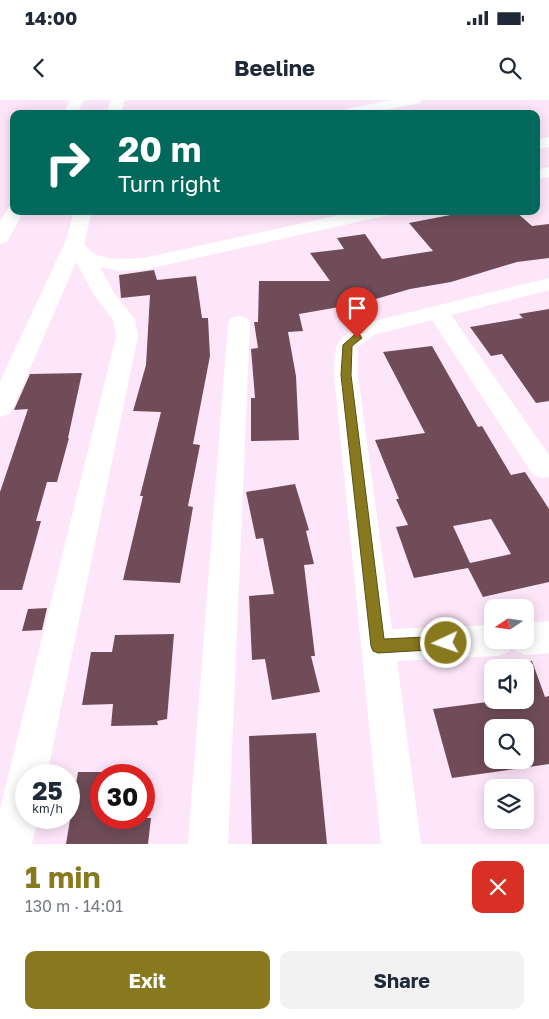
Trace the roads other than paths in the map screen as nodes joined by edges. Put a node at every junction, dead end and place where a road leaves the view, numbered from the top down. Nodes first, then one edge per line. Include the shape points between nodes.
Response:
1 (414, 100) edge
2 (389, 102) edge
3 (359, 110) edge
4 (13, 215) edge
5 (83, 215) edge
6 (366, 215) edge
7 (0, 238) edge
8 (79, 248) junction
9 (549, 284) edge
10 (437, 311) junction
11 (239, 323) dead end
12 (0, 408) edge
13 (543, 468) dead end
14 (549, 637) edge
15 (534, 638) edge
16 (484, 641) edge
17 (378, 646) junction
18 (30, 764) edge
19 (15, 829) edge
20 (12, 844) edge
21 (208, 844) edge
22 (401, 844) edge

1 - 2 street
2 - 3 street
4 - 7 street
5 - 8 street
6 - 8 street via 143,264 118,266
8 - 12 street
8 - 18 street via 105,295 124,319 127,336
9 - 10 street
10 - 13 street
10 - 17 street via 366,330 348,345 346,375
11 - 21 street
14 - 15 street
16 - 17 street
17 - 22 street
19 - 20 street

